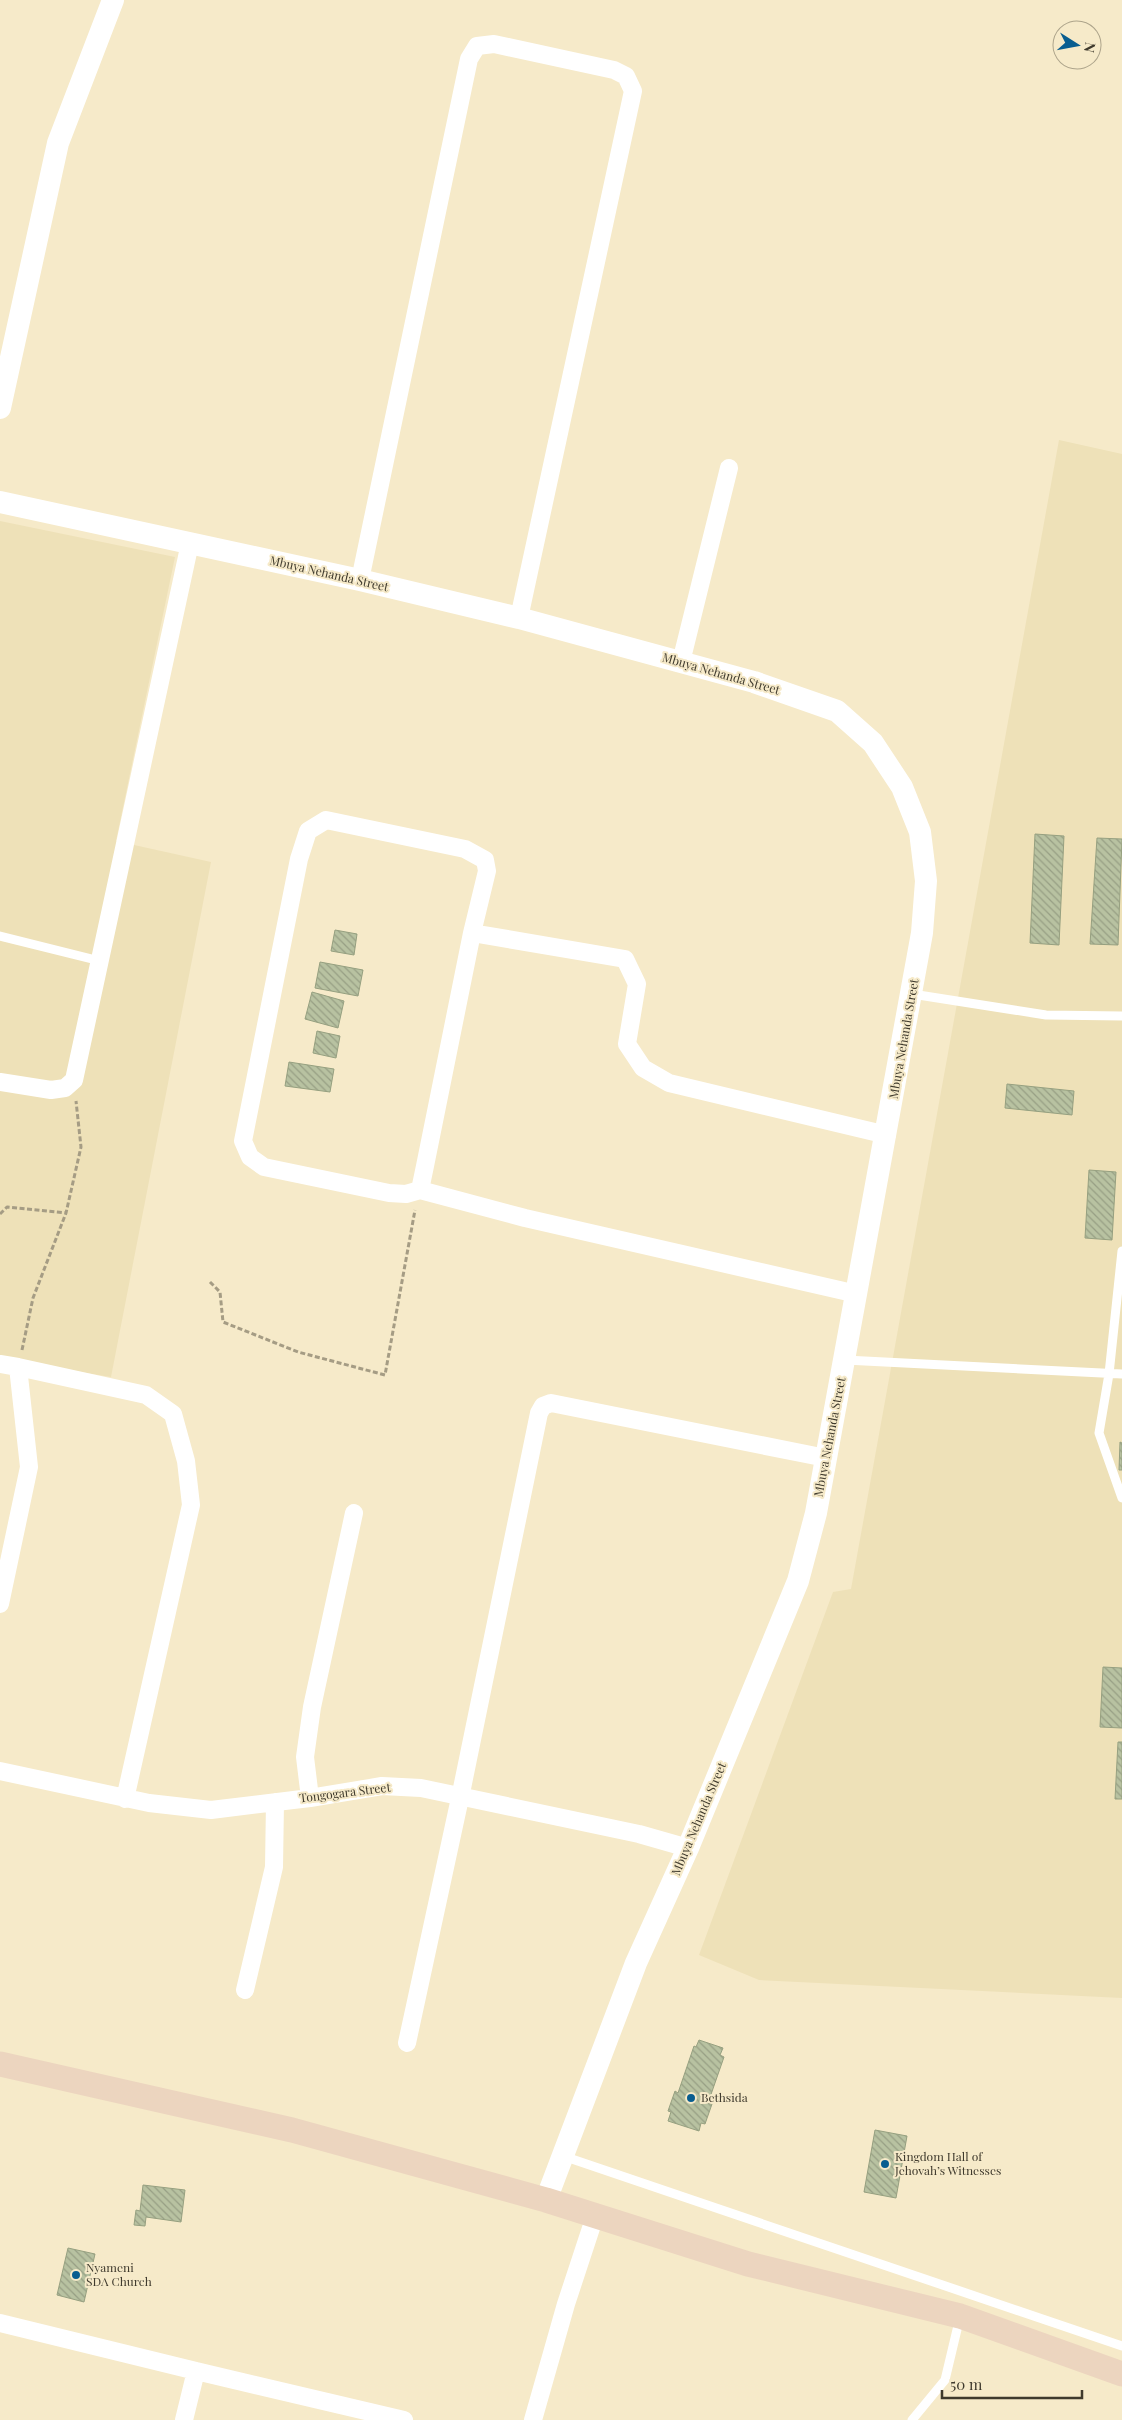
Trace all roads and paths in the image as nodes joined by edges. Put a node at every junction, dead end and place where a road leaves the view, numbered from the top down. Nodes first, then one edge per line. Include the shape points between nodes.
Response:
1 (113, 0) edge
2 (5, 357) edge
3 (0, 408) edge
4 (729, 468) dead end
5 (0, 502) edge
6 (190, 543) junction
7 (360, 580) junction
8 (519, 618) junction
9 (681, 662) junction
10 (472, 933) junction
11 (0, 936) edge
12 (100, 961) junction
13 (912, 994) junction
14 (1122, 1016) edge
15 (74, 1080) junction
16 (0, 1082) edge
17 (887, 1135) junction
18 (420, 1190) junction
19 (0, 1206) edge
20 (7, 1207) junction
21 (66, 1213) junction
22 (0, 1214) edge
23 (1122, 1251) edge
24 (210, 1282) dead end
25 (857, 1294) junction
26 (844, 1360) junction
27 (0, 1364) edge
28 (18, 1367) junction
29 (1109, 1374) junction
30 (1122, 1374) edge
31 (826, 1458) junction
32 (1122, 1498) edge
33 (354, 1513) dead end
34 (0, 1604) edge
35 (0, 1771) edge
36 (310, 1798) junction
37 (460, 1798) junction
38 (126, 1799) junction
39 (275, 1802) junction
40 (688, 1848) junction
41 (245, 1990) dead end
42 (407, 2043) dead end
43 (0, 2064) edge
44 (563, 2156) junction
45 (546, 2200) junction
46 (595, 2216) junction
47 (960, 2316) junction
48 (0, 2323) edge
49 (1122, 2346) edge
50 (196, 2370) junction
51 (1122, 2374) edge
52 (184, 2420) edge
53 (404, 2420) edge
54 (533, 2420) edge
55 (912, 2420) edge

1 - 2 street via 58,143
2 - 3 street
4 - 9 street
5 - 6 street, Mbuya Nehanda Street
6 - 7 street, Mbuya Nehanda Street
6 - 12 street
7 - 8 street, Mbuya Nehanda Street
7 - 8 street via 469,59 477,46 494,44 614,70 626,76 633,91
8 - 9 street, Mbuya Nehanda Street
9 - 13 street, Mbuya Nehanda Street via 754,682 837,711 873,743 902,786 920,832 926,882
10 - 17 street via 625,959 637,984 627,1044 643,1068 669,1083
10 - 18 street
10 - 18 street via 486,871 485,860 465,849 326,820 308,831 299,859 243,1141 250,1157 264,1167 389,1193 406,1194
11 - 12 lane
12 - 15 street
13 - 14 lane via 1046,1015
13 - 17 street, Mbuya Nehanda Street
15 - 16 street via 65,1088 51,1090
15 - 21 path via 81,1148
17 - 25 street, Mbuya Nehanda Street
18 - 24 path via 385,1375 298,1352 223,1322 220,1292
18 - 25 street via 525,1218
19 - 20 path
20 - 21 path
20 - 22 path
21 - 28 path via 33,1298
23 - 29 lane
25 - 26 street, Mbuya Nehanda Street
26 - 29 lane
26 - 31 street, Mbuya Nehanda Street
27 - 28 street
28 - 34 street via 28,1467
28 - 38 street via 146,1395 173,1414 186,1461 191,1505
29 - 30 lane
29 - 32 lane via 1099,1433
31 - 37 street via 551,1403 543,1406
31 - 40 street, Mbuya Nehanda Street via 798,1581
33 - 36 street via 312,1707 305,1757
35 - 38 street, Tongogara Street
36 - 37 street, Tongogara Street via 382,1786 421,1788
36 - 39 street, Tongogara Street
37 - 40 street, Tongogara Street via 639,1834
37 - 42 street
38 - 39 street, Tongogara Street via 211,1810
39 - 41 street via 274,1867
40 - 44 street, Mbuya Nehanda Street via 636,1963
43 - 45 main road via 292,2130
44 - 45 street, Mbuya Nehanda Street
44 - 49 lane
45 - 46 main road
46 - 47 main road via 748,2264
46 - 54 street
47 - 51 main road
47 - 55 lane via 945,2380
48 - 50 street
50 - 52 street
50 - 53 street

